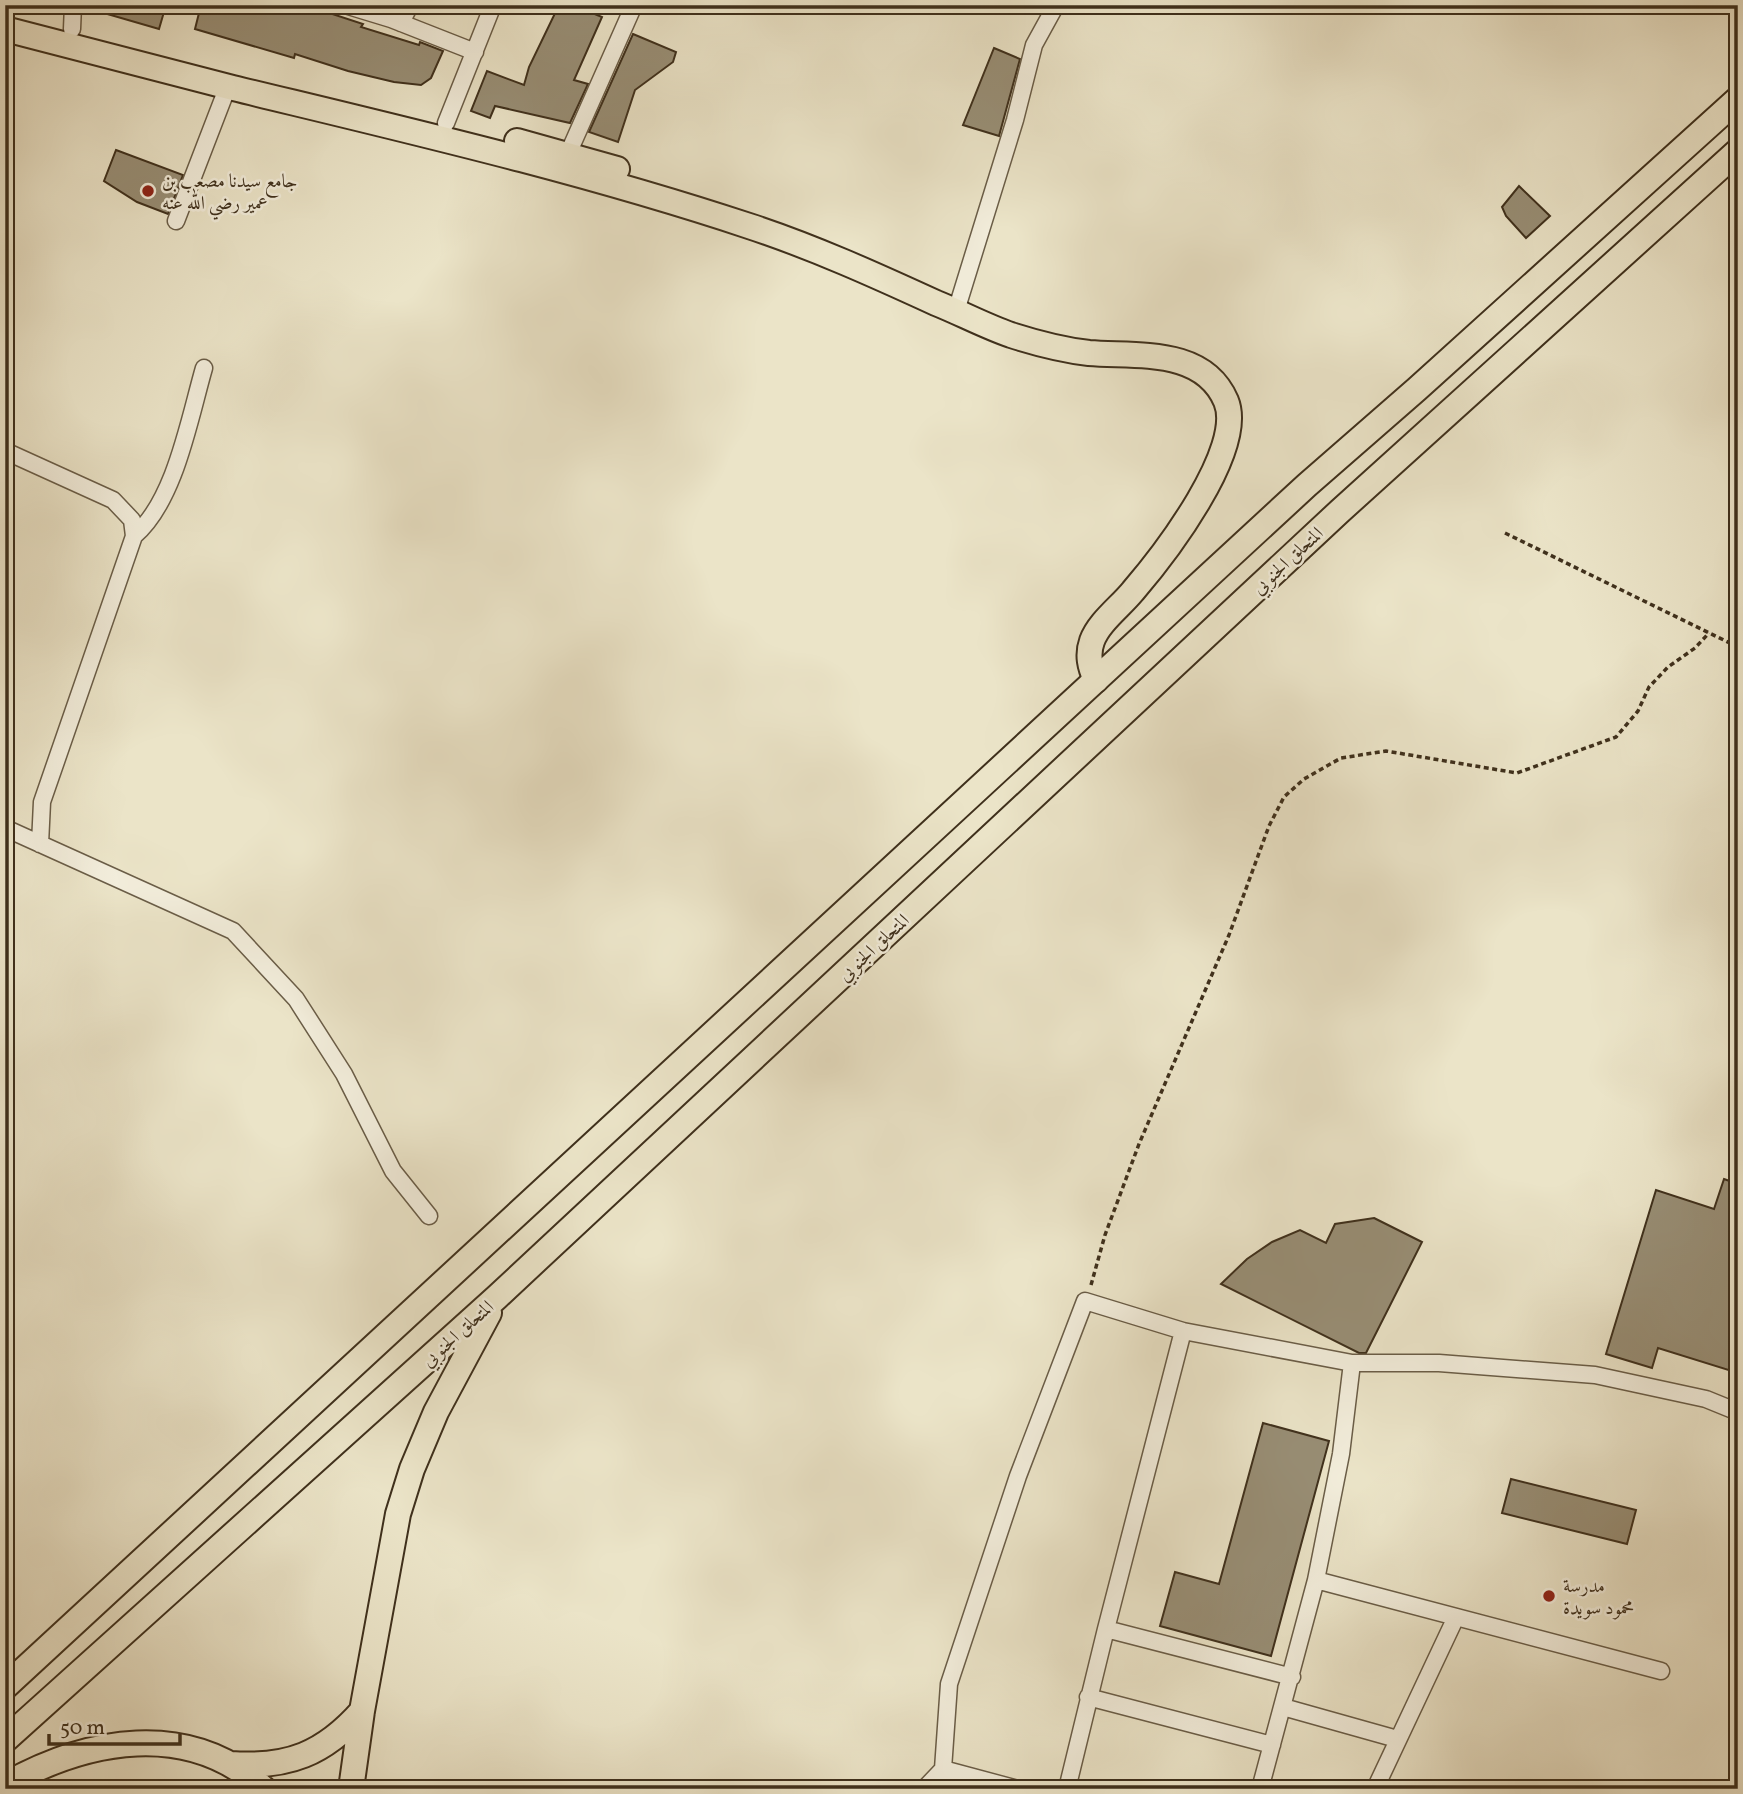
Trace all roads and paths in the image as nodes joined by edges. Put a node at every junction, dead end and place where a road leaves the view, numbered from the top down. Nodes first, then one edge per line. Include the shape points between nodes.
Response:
1 (345, 5) edge
2 (410, 5) edge
3 (494, 5) edge
4 (634, 5) edge
5 (1056, 5) edge
6 (5, 13) edge
7 (73, 17) edge
8 (401, 23) junction
9 (5, 29) edge
10 (475, 52) junction
11 (228, 86) junction
12 (1738, 99) edge
13 (446, 123) junction
14 (1738, 151) edge
15 (568, 154) junction
16 (176, 221) dead end
17 (959, 304) junction
18 (204, 368) dead end
19 (5, 452) edge
20 (1505, 533) dead end
21 (134, 536) junction
22 (1709, 633) junction
23 (1738, 647) edge
24 (1096, 680) junction
25 (5, 828) edge
26 (40, 844) junction
27 (429, 1216) dead end
28 (497, 1297) junction
29 (1085, 1301) junction
30 (1183, 1331) junction
31 (1352, 1363) junction
32 (1738, 1412) edge
33 (1316, 1580) junction
34 (1456, 1617) junction
35 (1105, 1629) junction
36 (1661, 1671) dead end
37 (1292, 1676) junction
38 (5, 1686) edge
39 (1088, 1698) junction
40 (1283, 1707) junction
41 (362, 1711) junction
42 (1397, 1739) junction
43 (5, 1740) edge
44 (1272, 1745) junction
45 (230, 1764) junction
46 (943, 1769) junction
47 (5, 1785) edge
48 (264, 1789) edge
49 (351, 1789) edge
50 (924, 1789) edge
51 (947, 1789) edge
52 (1018, 1789) edge
53 (1067, 1789) edge
54 (1260, 1789) edge
55 (1375, 1789) edge

1 - 8 street
2 - 8 street
3 - 10 street
4 - 15 street
5 - 17 street via 1034,45
6 - 7 main road
7 - 13 main road
8 - 10 street
9 - 11 main road
10 - 13 street
11 - 16 street
11 - 17 main road via 511,157 739,222
12 - 24 main road
13 - 15 main road
14 - 28 main road, المتحلق الجنوبي via 1340,512
15 - 17 main road via 721,200 842,245
17 - 24 main road via 1008,334 1062,348 1174,359 1206,377 1226,400 1230,431 1207,483 1169,546 1094,637 1090,663
18 - 21 street via 169,486 148,524
19 - 21 street via 113,500 132,520
20 - 22 path
21 - 26 street via 42,802
22 - 23 path
22 - 29 path via 1649,687 1638,711 1616,737 1517,773 1386,751 1341,758 1304,779 1284,797 1139,1144
24 - 38 main road
25 - 26 street
26 - 27 street via 233,931 296,999 344,1074 393,1171
28 - 41 main road via 436,1412 412,1469 398,1514
28 - 43 main road, المتحلق الجنوبي
29 - 30 street
29 - 46 street via 1018,1476 949,1684
30 - 31 street
30 - 35 street
31 - 32 street via 1439,1363 1595,1375 1706,1399
31 - 33 street via 1341,1454
33 - 34 street
33 - 37 street
34 - 36 street
34 - 42 street
35 - 37 street
35 - 39 street
37 - 40 street
39 - 44 street
39 - 53 street
40 - 42 street
40 - 44 street
41 - 45 main road via 326,1745 304,1756 267,1765
41 - 49 main road
42 - 55 street
44 - 54 street
45 - 47 main road via 197,1750 154,1743 116,1744 79,1751
45 - 48 main road
46 - 50 street
46 - 51 street
46 - 52 street

